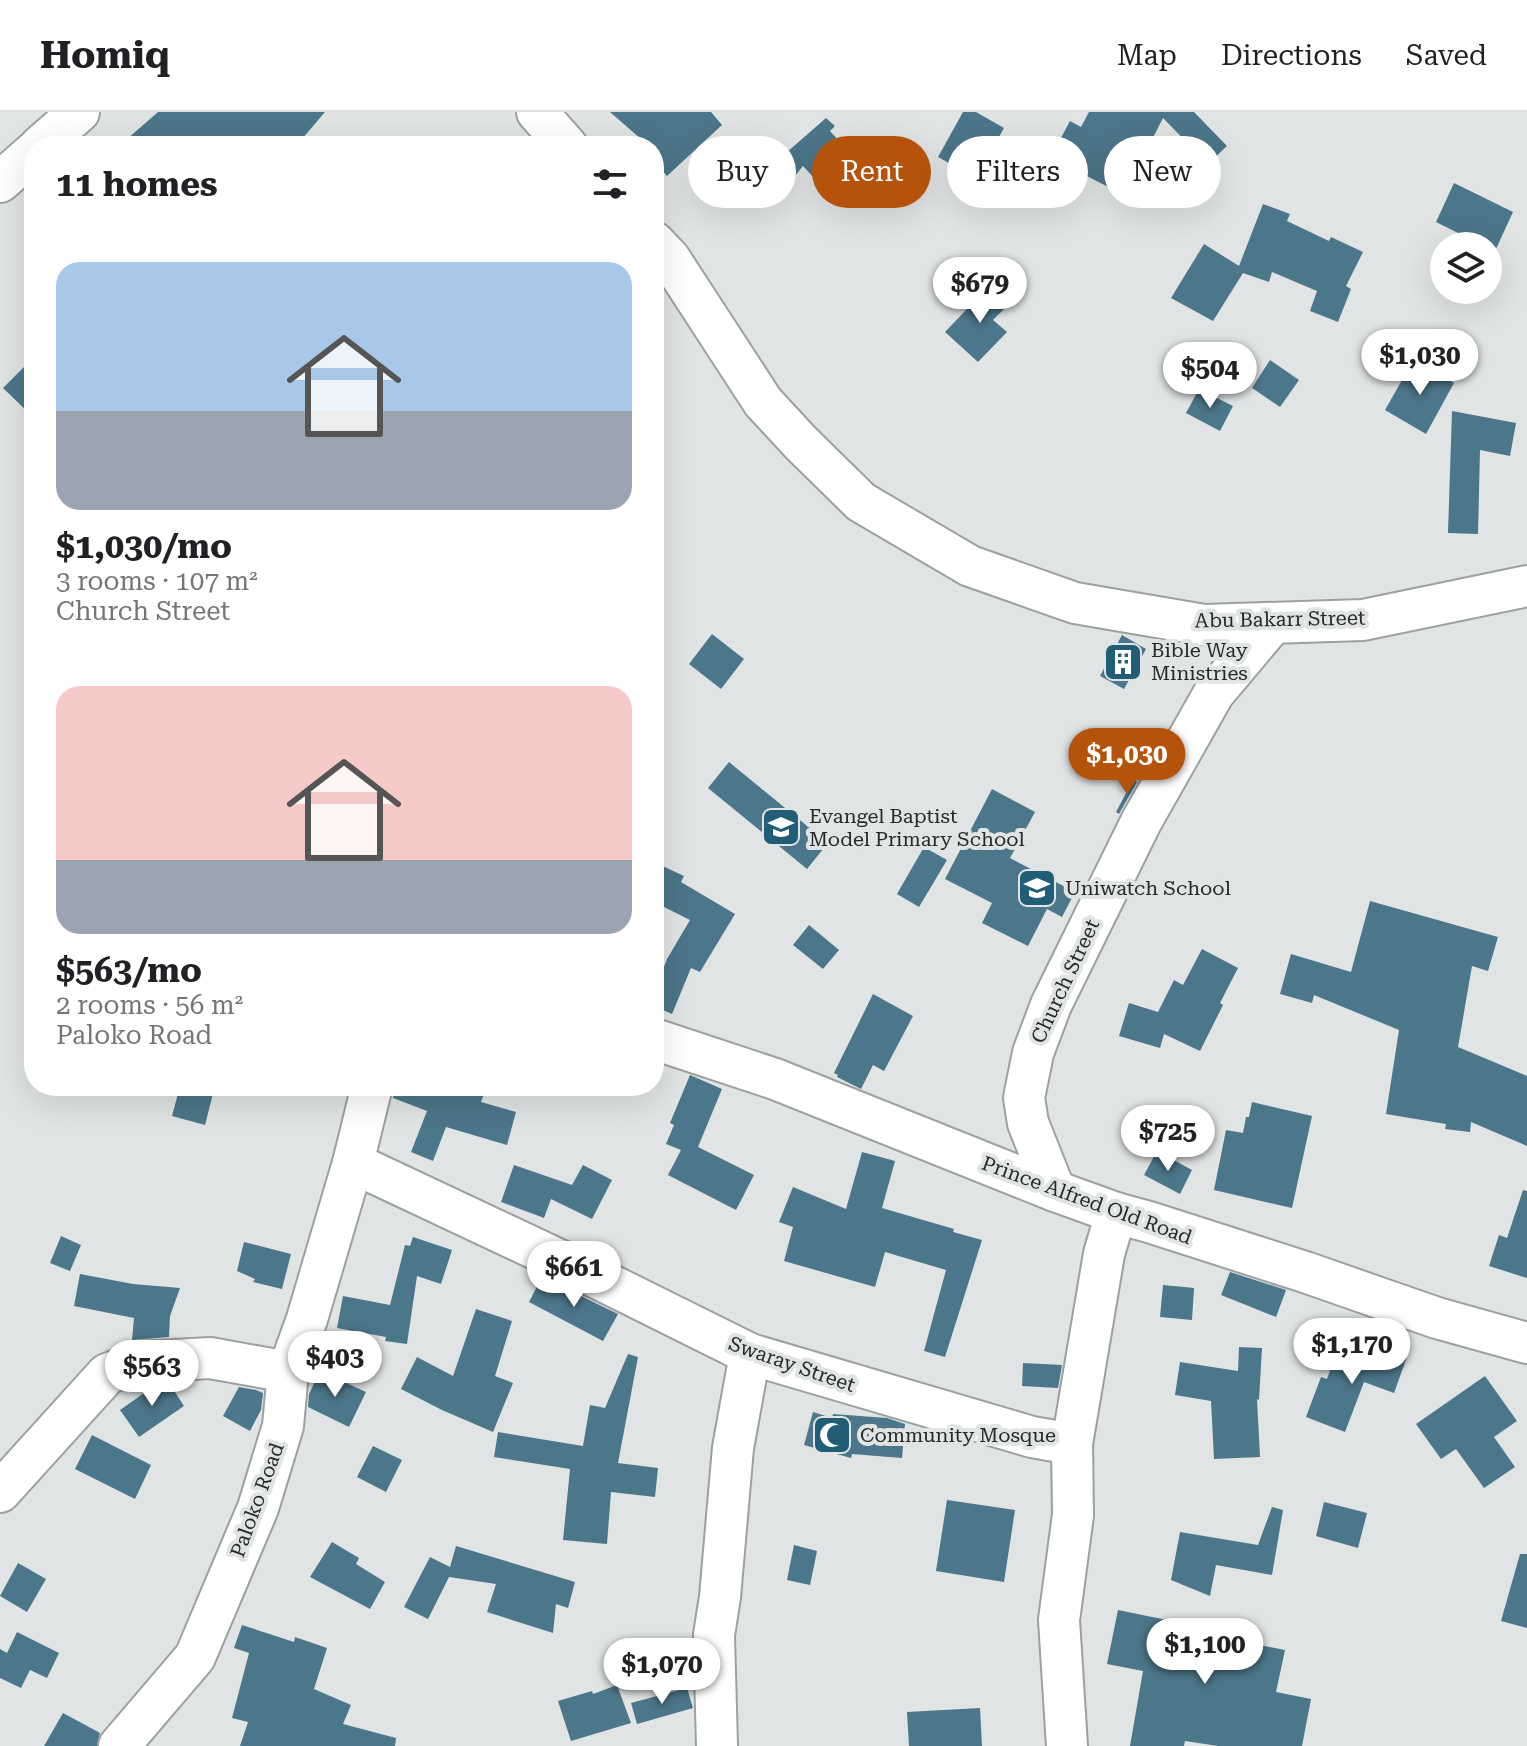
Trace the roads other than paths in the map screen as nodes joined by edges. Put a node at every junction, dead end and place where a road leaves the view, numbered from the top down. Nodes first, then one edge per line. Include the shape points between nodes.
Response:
1 (79, 112) edge
2 (537, 112) edge
3 (51, 136) edge
4 (558, 136) edge
5 (24, 161) edge
6 (0, 182) edge
7 (664, 266) edge
8 (1527, 586) edge
9 (1273, 623) junction
10 (664, 1042) edge
11 (370, 1096) edge
12 (353, 1163) junction
13 (1055, 1191) junction
14 (1116, 1213) junction
15 (1527, 1343) edge
16 (750, 1354) junction
17 (288, 1372) junction
18 (1072, 1444) junction
19 (0, 1492) edge
20 (119, 1746) edge
21 (717, 1746) edge
22 (1067, 1746) edge

1 - 3 street
2 - 4 street
5 - 6 street
7 - 9 street, Abu Bakarr Street via 763,402 861,502 970,566 1075,603 1204,625
8 - 9 street, Abu Bakarr Street via 1363,620
9 - 13 street, Church Street via 1214,693 1141,822 1051,1005 1024,1098 1028,1123
10 - 13 street, Prince Alfred Old Road via 775,1079
11 - 12 street, Paloko Road
12 - 16 street, Swaray Street
12 - 17 street, Paloko Road
13 - 14 street, Prince Alfred Old Road
14 - 15 street, Prince Alfred Old Road
14 - 18 street via 1104,1254
16 - 18 street, Swaray Street via 1032,1437
16 - 21 street via 733,1448 714,1635
17 - 19 street via 210,1358 139,1362 107,1374
17 - 20 street, Paloko Road via 283,1426 258,1508 195,1657
18 - 22 street via 1073,1515 1059,1620

